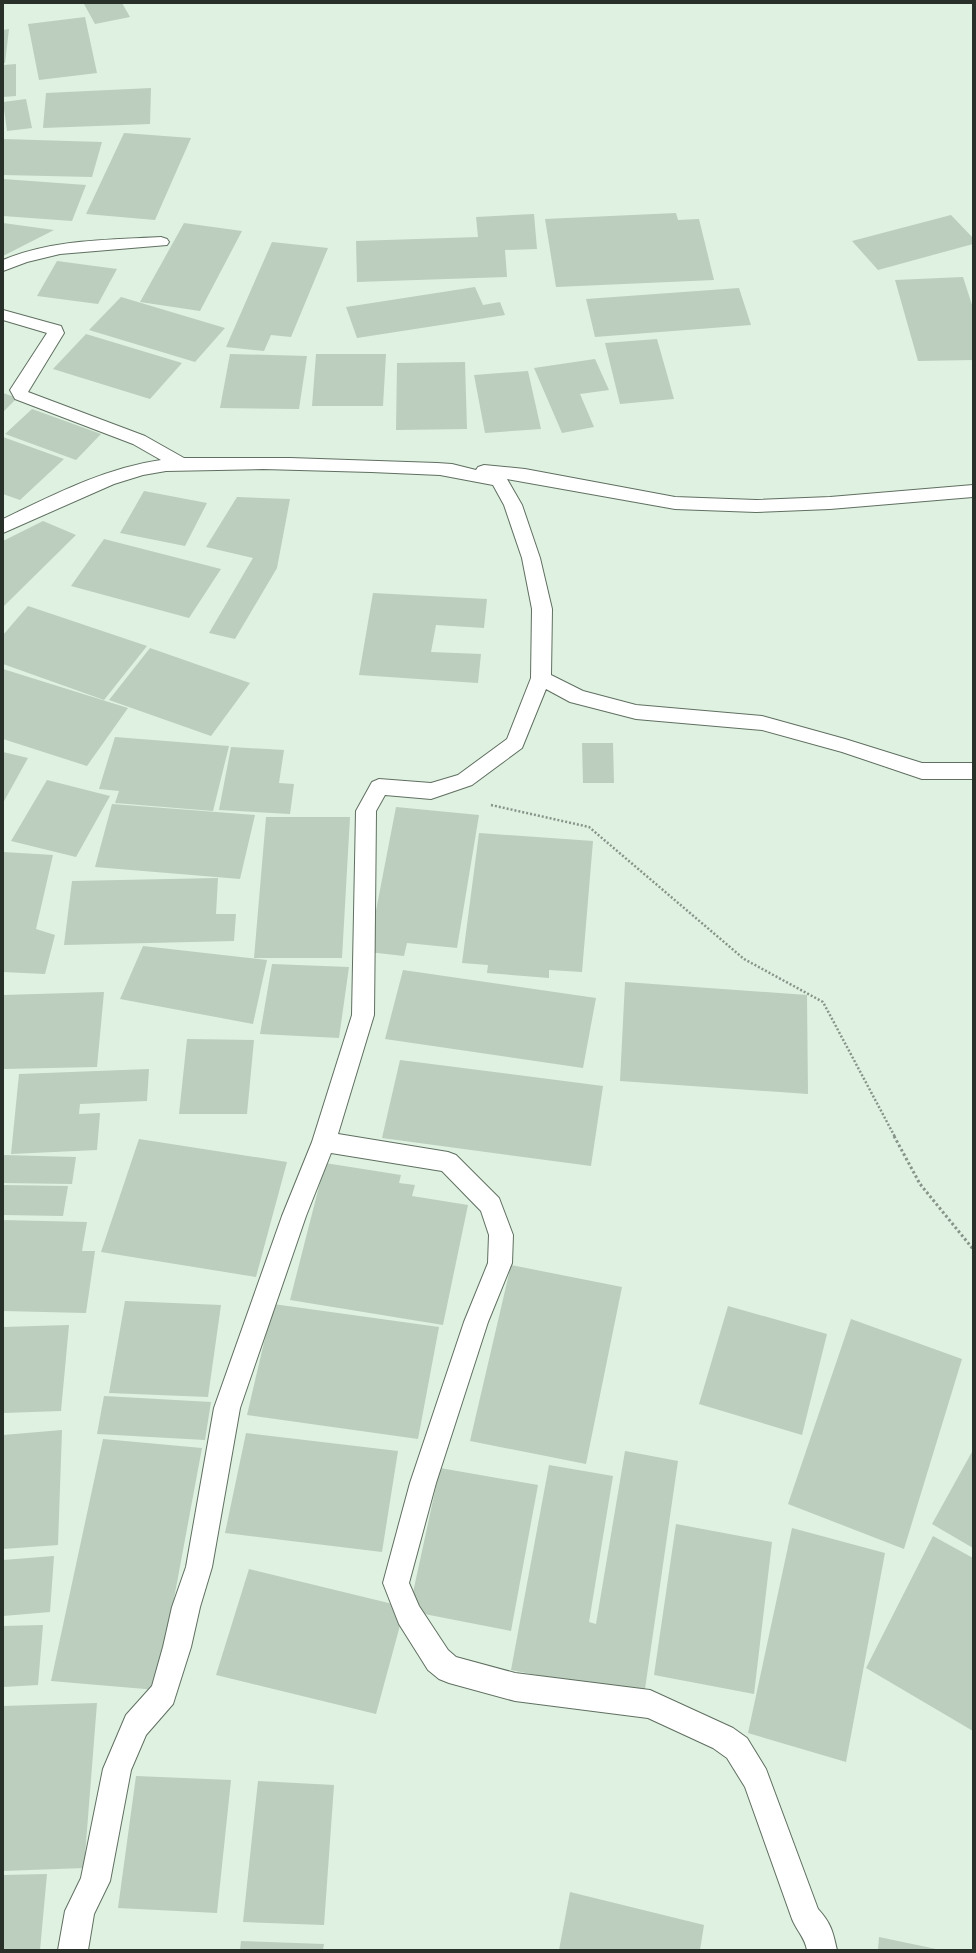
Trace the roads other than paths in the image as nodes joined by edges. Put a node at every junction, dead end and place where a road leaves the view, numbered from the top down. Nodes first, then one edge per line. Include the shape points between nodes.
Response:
1 (161, 242) dead end
2 (3, 266) edge
3 (3, 315) edge
4 (181, 464) junction
5 (437, 469) junction
6 (973, 491) edge
7 (3, 527) edge
8 (541, 678) junction
9 (973, 771) edge
10 (324, 1142) junction
11 (73, 1950) edge
12 (822, 1950) edge

1 - 2 street via 53,249 22,257
3 - 4 street via 55,330 56,333 19,390 21,395 139,440
4 - 5 street via 272,463
4 - 7 street via 143,469 106,481
5 - 6 street via 525,475 675,502 756,506 838,503
5 - 8 street via 499,480 513,505 531,558 542,609
8 - 9 street via 577,697 636,712 762,723 922,771
8 - 10 street via 515,743 464,780 431,791 379,787 366,811 362,1015
10 - 11 street via 294,1216 227,1408 199,1567 177,1647 163,1694 136,1725 118,1769 94,1881 80,1911
10 - 12 street via 448,1162 491,1205 501,1235 500,1263 476,1322 423,1483 396,1583 409,1615 438,1660 449,1669 515,1687 650,1704 723,1738 736,1748 756,1779 802,1908 807,1919 818,1931

